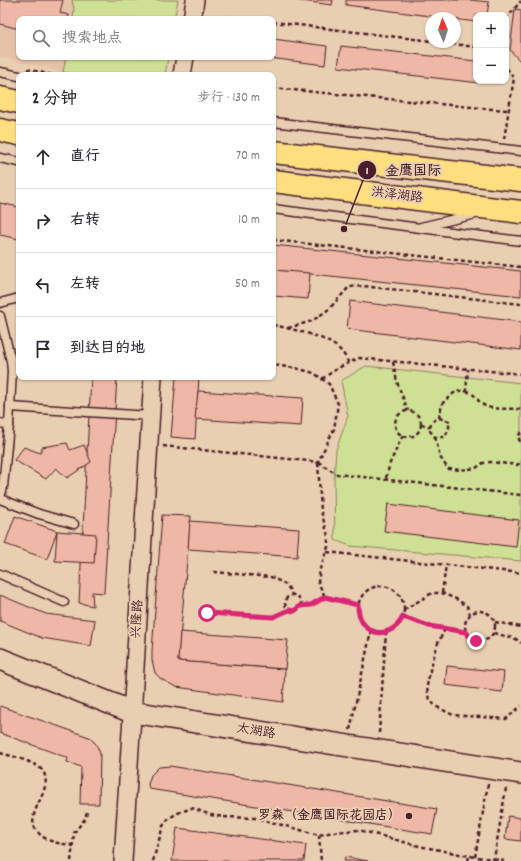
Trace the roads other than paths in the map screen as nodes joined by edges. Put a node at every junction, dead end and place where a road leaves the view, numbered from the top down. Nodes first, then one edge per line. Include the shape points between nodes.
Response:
1 (195, 0) edge
2 (192, 16) edge
3 (184, 60) edge
4 (0, 72) edge
5 (182, 72) edge
6 (16, 75) edge
7 (0, 98) edge
8 (16, 101) edge
9 (276, 122) edge
10 (0, 130) edge
11 (16, 133) edge
12 (521, 151) edge
13 (276, 152) edge
14 (0, 158) edge
15 (16, 161) edge
16 (521, 180) edge
17 (276, 181) edge
18 (276, 209) edge
19 (496, 209) junction
20 (521, 212) edge
21 (416, 228) junction
22 (521, 241) edge
23 (16, 299) edge
24 (0, 303) edge
25 (0, 316) edge
26 (153, 380) edge
27 (10, 407) junction
28 (150, 416) junction
29 (0, 423) edge
30 (9, 425) junction
31 (0, 498) edge
32 (74, 524) dead end
33 (0, 574) edge
34 (64, 602) dead end
35 (0, 659) edge
36 (132, 712) junction
37 (507, 771) edge
38 (123, 861) edge

1 - 2 street
3 - 5 street
4 - 6 lane
7 - 8 main road
9 - 12 lane
10 - 11 main road
13 - 16 main road
14 - 15 lane
17 - 19 main road, 洪泽湖路
18 - 21 lane
19 - 20 main road, 洪泽湖路
19 - 21 lane
21 - 22 lane
23 - 24 lane
25 - 27 lane via 11,361
26 - 28 street, 兴隆路
27 - 28 lane
27 - 30 lane
28 - 36 street, 兴隆路
29 - 30 lane
30 - 31 lane
31 - 32 lane via 39,514
33 - 34 lane
35 - 36 street, 太湖路
36 - 37 street, 太湖路
36 - 38 street, 兴隆路

